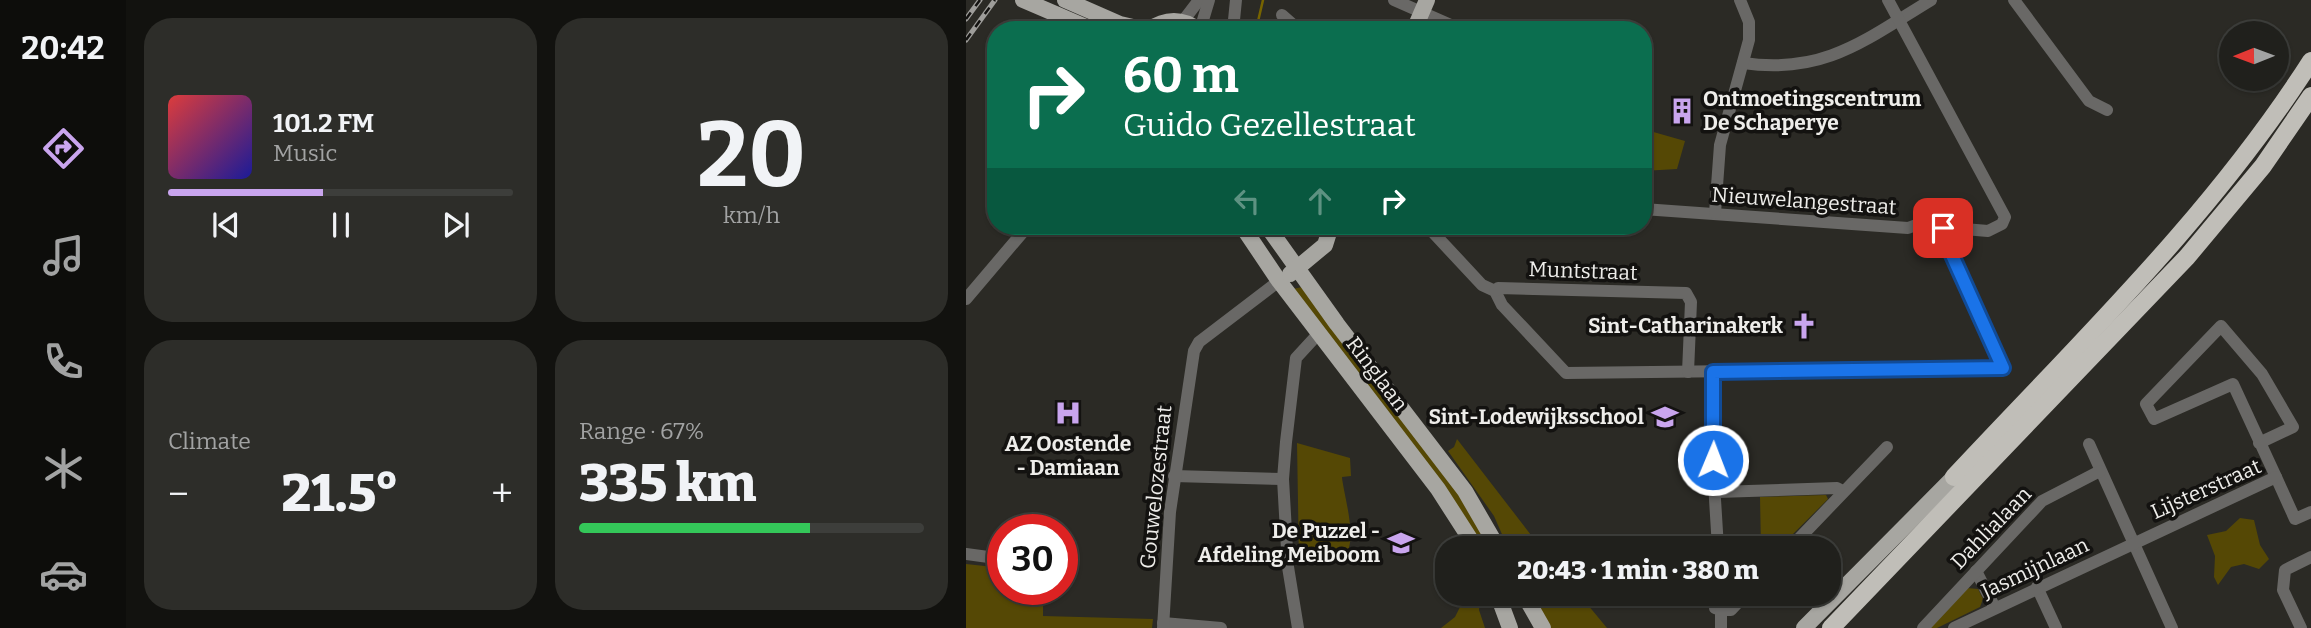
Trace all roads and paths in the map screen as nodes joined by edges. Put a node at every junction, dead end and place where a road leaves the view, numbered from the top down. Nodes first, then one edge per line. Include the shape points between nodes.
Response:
1 (1023, 0) edge
2 (1065, 0) edge
3 (1199, 0) edge
4 (1209, 0) edge
5 (1236, 0) edge
6 (1394, 0) edge
7 (1740, 0) edge
8 (1888, 0) edge
9 (1931, 0) edge
10 (2014, 0) edge
11 (1424, 6) edge
12 (1282, 15) dead end
13 (1899, 20) junction
14 (1072, 21) edge
15 (1113, 21) edge
16 (1169, 21) edge
17 (1183, 21) joint
18 (1202, 21) edge
19 (1234, 21) edge
20 (1289, 21) edge
21 (1448, 21) edge
22 (2311, 61) edge
23 (1743, 63) junction
24 (2311, 96) edge
25 (2107, 110) dead end
26 (1652, 210) edge
27 (1715, 213) junction
28 (1943, 228) junction
29 (1020, 235) edge
30 (1248, 235) edge
31 (1273, 235) edge
32 (1328, 235) edge
33 (1435, 235) edge
34 (1297, 269) junction
35 (1279, 281) junction
36 (1495, 291) junction
37 (966, 299) edge
38 (1319, 333) junction
39 (1688, 372) junction
40 (1713, 372) junction
41 (2259, 443) junction
42 (2089, 444) dead end
43 (1887, 447) dead end
44 (2100, 471) junction
45 (1174, 477) junction
46 (1954, 477) joint
47 (2276, 477) junction
48 (1283, 479) junction
49 (1843, 491) junction
50 (1717, 492) junction
51 (2311, 512) edge
52 (1468, 536) edge
53 (1491, 536) edge
54 (1718, 536) edge
55 (1801, 536) edge
56 (2133, 543) junction
57 (966, 554) edge
58 (987, 557) edge
59 (2311, 557) edge
60 (1976, 571) junction
61 (2037, 587) junction
62 (1502, 606) edge
63 (1522, 606) edge
64 (1530, 606) edge
65 (1716, 606) edge
66 (1735, 606) edge
67 (1995, 608) junction
68 (1721, 610) junction
69 (1163, 626) edge
70 (1221, 628) edge
71 (1298, 628) edge
72 (1510, 628) edge
73 (1529, 628) edge
74 (1543, 628) edge
75 (1721, 628) edge
76 (1804, 628) edge
77 (1831, 628) edge
78 (1923, 628) edge
79 (1956, 628) edge
80 (2056, 628) edge
81 (2172, 628) edge
82 (2301, 628) edge

1 - 14 main road
2 - 15 main road
3 - 17 street
4 - 18 street
5 - 19 street
6 - 11 street
7 - 23 street via 1749,22
8 - 13 street
9 - 13 street
10 - 25 street via 2089,101
11 - 21 street
12 - 20 street
13 - 23 street via 1818,62
13 - 28 street, Nieuwelangestraat via 2005,217 1988,231
16 - 17 main road
22 - 46 highway via 2243,159 2172,245
23 - 27 street via 1720,145
24 - 77 highway via 2263,166 2187,257
26 - 27 street, Nieuwelangestraat
27 - 28 street, Nieuwelangestraat
28 - 40 street via 2003,368
29 - 37 street
30 - 35 main road, Ringlaan
31 - 34 main road, Ringlaan
32 - 34 main road via 1325,245
33 - 36 street via 1482,285
34 - 35 main road
34 - 53 main road, Ringlaan via 1465,491
35 - 38 main road, Ringlaan
35 - 45 street, Gouwelozestraat via 1199,342
36 - 39 street via 1560,370
36 - 39 street, Muntstraat via 1686,293 1690,297
38 - 48 street via 1296,358
38 - 52 main road, Ringlaan
39 - 40 street
40 - 50 street
41 - 41 street via 2293,427 2262,374 2221,327 2146,404 2154,419 2233,384
41 - 47 street
42 - 44 street
43 - 49 street
44 - 56 street
44 - 60 street, Dahlialaan via 2042,502
45 - 48 street
45 - 69 street, Gouwelozestraat
46 - 76 main road
47 - 51 street, Lijsterstraat via 2295,519
47 - 56 street, Lijsterstraat
48 - 71 street via 1288,567
49 - 50 street
49 - 55 street
50 - 54 street
56 - 61 street, Jasmijnlaan
56 - 81 street
57 - 58 street
59 - 82 street via 2286,570 2282,582
60 - 67 street
60 - 78 street, Dahlialaan
61 - 67 street, Jasmijnlaan
61 - 80 street
62 - 72 main road
63 - 73 main road
64 - 74 main road
65 - 68 street
66 - 68 street
67 - 79 street, Jasmijnlaan
68 - 75 street
69 - 70 street

